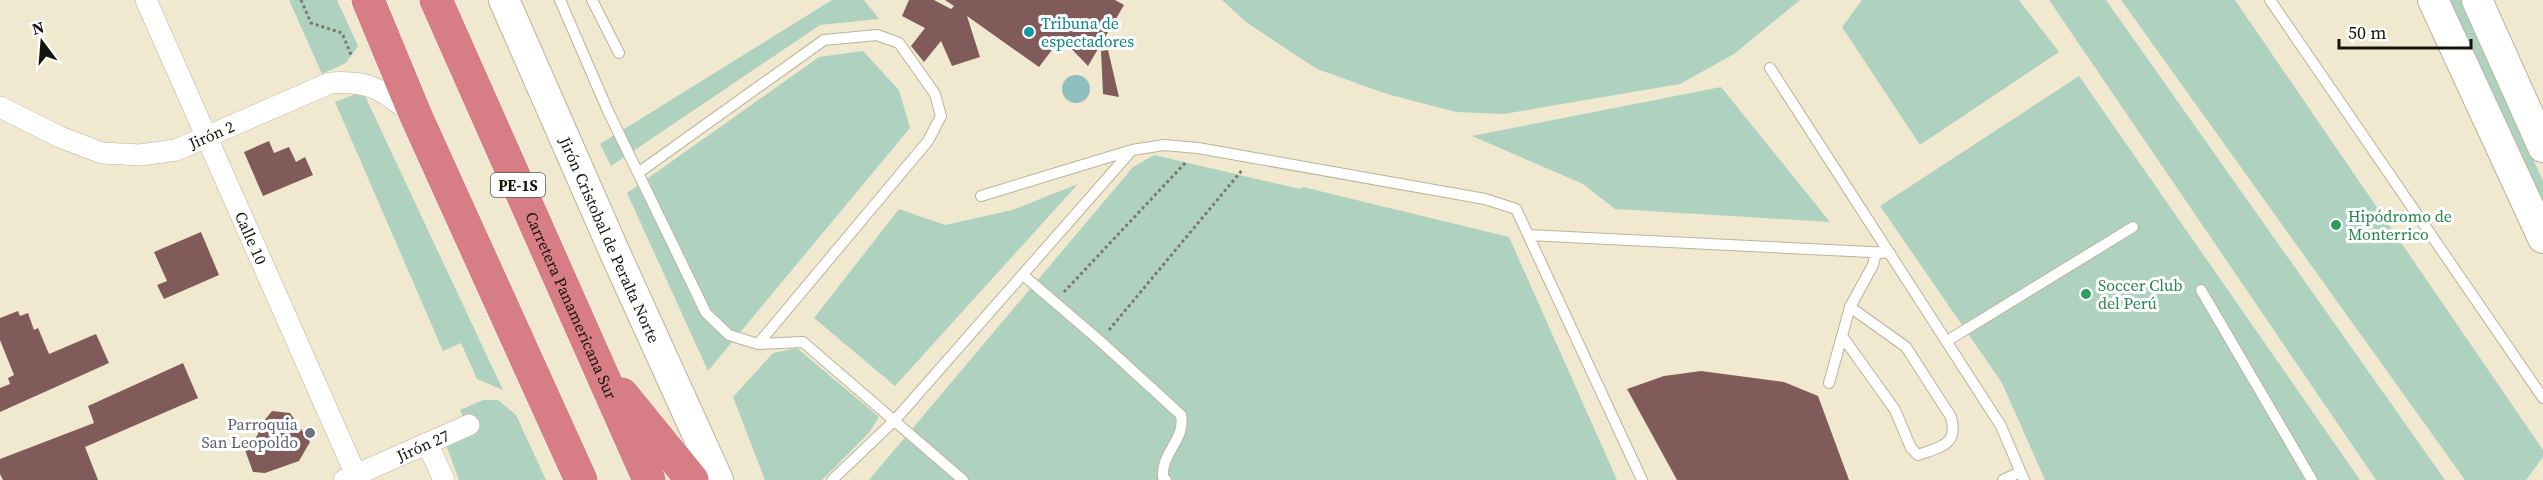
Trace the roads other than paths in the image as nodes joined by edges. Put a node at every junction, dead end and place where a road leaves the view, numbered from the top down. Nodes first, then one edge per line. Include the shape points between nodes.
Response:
1 (146, 0) edge
2 (368, 0) edge
3 (436, 0) edge
4 (504, 0) edge
5 (560, 0) edge
6 (592, 0) edge
7 (2270, 0) edge
8 (2433, 0) edge
9 (2478, 0) edge
10 (619, 53) dead end
11 (1770, 68) dead end
12 (0, 107) edge
13 (416, 116) junction
14 (206, 136) junction
15 (2543, 147) edge
16 (1132, 150) junction
17 (638, 173) junction
18 (981, 196) dead end
19 (2133, 227) dead end
20 (1528, 235) junction
21 (2543, 238) edge
22 (1876, 253) junction
23 (1890, 253) junction
24 (1023, 275) junction
25 (2201, 290) dead end
26 (1850, 308) junction
27 (1842, 336) junction
28 (1947, 341) junction
29 (758, 344) junction
30 (601, 370) junction
31 (1829, 383) dead end
32 (2543, 398) edge
33 (895, 420) junction
34 (469, 425) dead end
35 (427, 442) junction
36 (2022, 476) edge
37 (350, 477) edge
38 (444, 480) edge
39 (581, 480) edge
40 (649, 480) edge
41 (692, 480) edge
42 (718, 480) edge
43 (832, 480) edge
44 (963, 480) edge
45 (1166, 480) edge
46 (1642, 480) edge
47 (2002, 480) edge
48 (2312, 480) edge

1 - 14 street, Calle 10
2 - 13 highway
3 - 30 highway, Carretera Panamericana Sur / PE-1S
4 - 42 street, Jirón Cristobal de Peralta Norte
5 - 17 lane
6 - 10 lane
7 - 32 lane
8 - 21 street
9 - 15 street
11 - 23 lane
12 - 14 street, Jirón 2 via 102,153 140,155 176,150
13 - 14 street, Jirón 2 via 376,87 350,81 322,86
13 - 39 highway
14 - 37 street, Calle 10
16 - 18 lane
16 - 20 lane via 1164,144 1198,148 1485,199 1516,209
16 - 24 lane
17 - 29 lane via 706,313 729,335
17 - 29 lane via 824,40 877,35 899,43 935,94 941,116 928,141
19 - 28 lane
20 - 22 lane
20 - 46 lane
22 - 23 lane
22 - 26 lane
23 - 28 lane
24 - 33 lane
24 - 45 lane via 1181,415 1183,427 1162,465
25 - 48 lane
26 - 27 lane
26 - 27 lane via 1906,347 1951,417 1952,438 1943,447 1918,455 1911,448 1895,410
27 - 31 lane
28 - 36 lane via 2001,426
29 - 33 lane via 802,342
30 - 40 highway, Carretera Panamericana Sur / PE-1S
30 - 41 highway
33 - 43 lane
33 - 44 lane
34 - 35 street, Jirón 27
35 - 37 street, Jirón 27
35 - 38 street
36 - 47 lane

